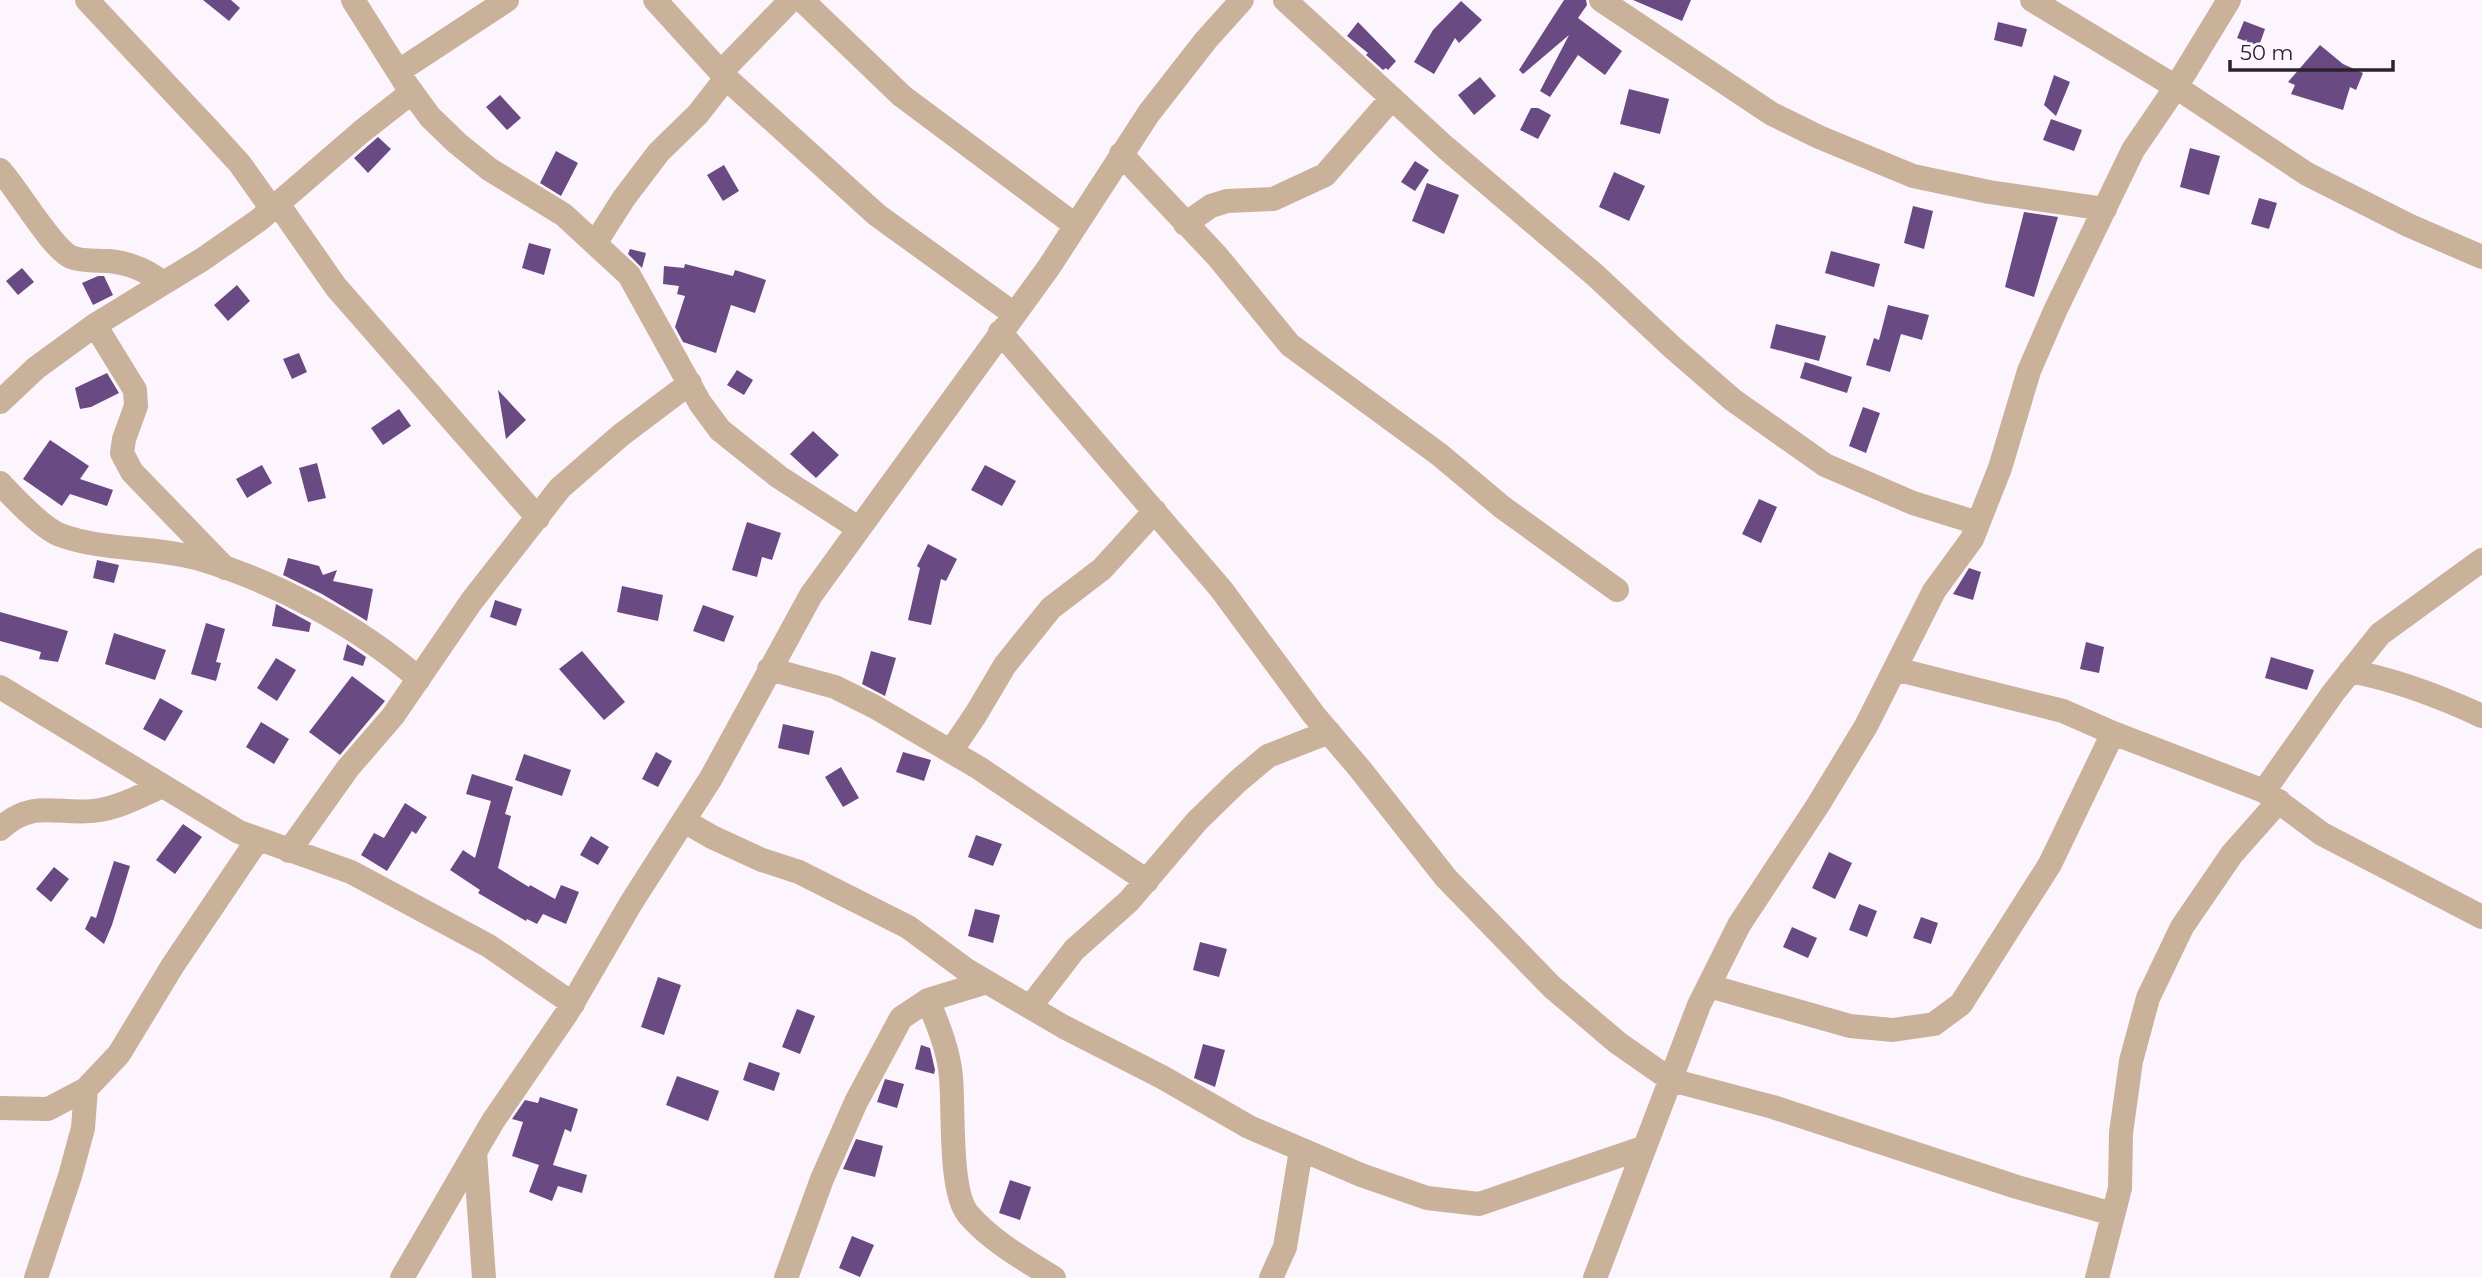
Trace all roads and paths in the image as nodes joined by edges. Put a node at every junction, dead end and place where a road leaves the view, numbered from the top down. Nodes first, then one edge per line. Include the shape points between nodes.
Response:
1 (87, 0) edge
2 (353, 0) edge
3 (507, 0) edge
4 (655, 0) edge
5 (791, 0) edge
6 (802, 0) edge
7 (1242, 0) edge
8 (1285, 0) edge
9 (1601, 0) edge
10 (2032, 0) edge
11 (2229, 0) edge
12 (723, 75) junction
13 (405, 82) junction
14 (2176, 86) junction
15 (1392, 98) junction
16 (1121, 154) junction
17 (0, 170) edge
18 (275, 207) junction
19 (2105, 209) junction
20 (1185, 224) junction
21 (1076, 225) junction
22 (596, 242) junction
23 (2482, 257) edge
24 (163, 283) junction
25 (1007, 323) junction
26 (95, 325) junction
27 (690, 383) junction
28 (0, 402) edge
29 (0, 484) edge
30 (1156, 511) junction
31 (538, 518) junction
32 (1978, 523) junction
33 (858, 528) junction
34 (2482, 560) edge
35 (227, 570) junction
36 (1618, 590) dead end
37 (769, 669) junction
38 (1895, 670) junction
39 (2350, 671) junction
40 (419, 679) junction
41 (0, 687) edge
42 (2482, 716) edge
43 (1329, 732) junction
44 (2113, 733) junction
45 (951, 751) junction
46 (163, 786) junction
47 (2272, 796) junction
48 (684, 821) junction
49 (0, 829) edge
50 (258, 839) junction
51 (289, 851) junction
52 (1147, 881) junction
53 (2482, 917) edge
54 (987, 982) junction
55 (1709, 986) junction
56 (928, 1000) junction
57 (573, 1004) junction
58 (1030, 1007) junction
59 (1671, 1080) junction
60 (86, 1089) junction
61 (0, 1108) edge
62 (1645, 1147) junction
63 (1301, 1150) junction
64 (475, 1152) junction
65 (2113, 1214) junction
66 (1599, 1277) edge
67 (36, 1278) edge
68 (402, 1278) edge
69 (484, 1278) edge
70 (786, 1278) edge
71 (1055, 1278) edge
72 (1271, 1278) edge
73 (2097, 1278) edge

1 - 18 street
2 - 13 street
3 - 13 street
4 - 12 street
5 - 12 street
6 - 21 street via 902,96
7 - 16 street via 1206,40
8 - 15 street
9 - 19 street via 1772,114 1877,162 1913,176 1976,190
10 - 14 street
11 - 14 street
12 - 22 street via 698,114 659,152 624,198
12 - 25 street via 877,215
13 - 18 street via 361,132
13 - 22 street via 430,117 468,152 564,215
14 - 19 street via 2133,150
14 - 23 street via 2307,174
15 - 20 street via 1325,175 1273,199 1211,206
15 - 32 street via 1733,400 1825,465 1913,503
16 - 20 street
16 - 21 street
17 - 24 street via 69,257 137,267
18 - 24 street
18 - 31 street via 336,287
19 - 32 street via 2029,371
20 - 36 street via 1290,345 1440,455 1502,508
21 - 25 street
22 - 27 street via 629,275
24 - 26 street
25 - 30 street
25 - 33 street
26 - 28 street via 36,368
26 - 35 street via 135,390 136,406 122,453 132,472
27 - 31 street via 560,488
27 - 33 street via 720,430 779,477
29 - 35 street via 58,535 196,558
30 - 43 street
30 - 45 street via 1102,569 1051,607 1005,665
31 - 40 street via 471,602
32 - 38 street via 1972,539 1934,591
33 - 37 street via 811,595
34 - 39 street via 2379,634
35 - 40 street via 294,596 397,660
37 - 45 street via 835,687
37 - 48 street
38 - 44 street via 2063,711
38 - 55 street via 1818,805 1740,925
39 - 42 street via 2427,692
39 - 47 street
40 - 51 street
41 - 46 street
43 - 52 street via 1268,756 1197,821
43 - 59 street via 1446,878 1552,987
44 - 47 street
44 - 55 street via 2050,864 1961,1004 1934,1024 1893,1030 1850,1026
45 - 52 street
46 - 49 street via 97,811 21,813
46 - 50 street
47 - 53 street via 2322,834
47 - 65 street via 2182,927 2148,998 2131,1061 2121,1133 2120,1188
48 - 54 street via 908,927
48 - 57 street
50 - 51 street
50 - 60 street via 119,1054
51 - 57 street via 351,872 399,897 489,946
52 - 58 street via 1074,950
54 - 56 street
54 - 58 street
55 - 59 street
56 - 70 street via 901,1018 856,1102
56 - 71 street via 951,1076 956,1164 966,1213 998,1242
57 - 64 street
58 - 63 street via 1249,1127
59 - 62 street
59 - 65 street via 1773,1107
60 - 61 street via 48,1109
60 - 67 street via 83,1128
62 - 63 street via 1479,1204 1427,1198
62 - 66 street
63 - 72 street via 1285,1248
64 - 68 street
64 - 69 street
65 - 73 street

